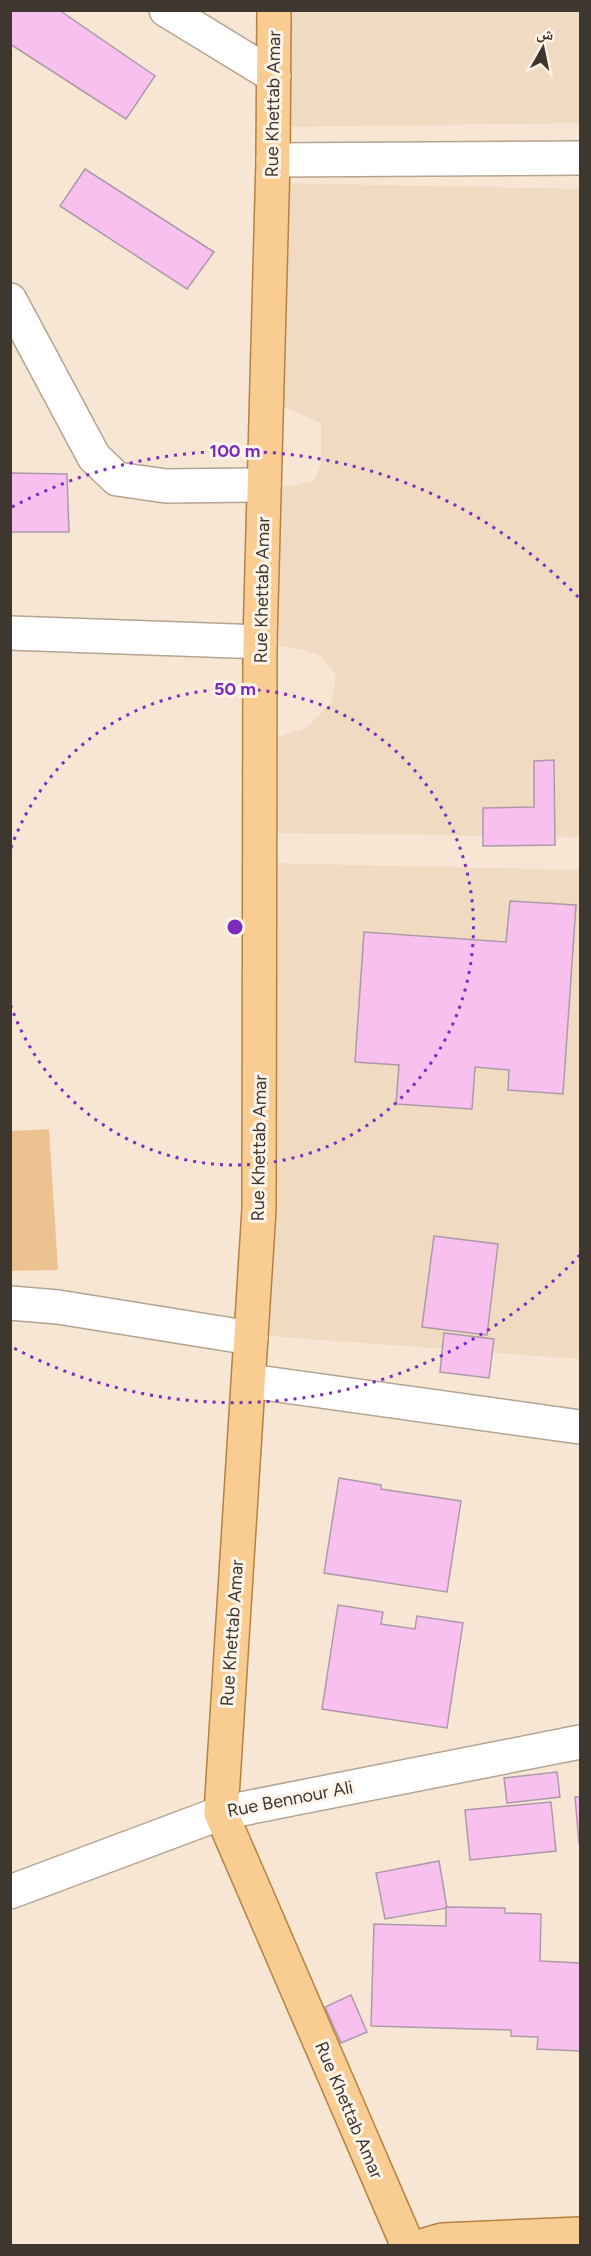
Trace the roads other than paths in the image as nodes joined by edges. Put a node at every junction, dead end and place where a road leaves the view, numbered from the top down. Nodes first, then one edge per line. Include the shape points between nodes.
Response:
1 (166, 10) edge
2 (274, 10) edge
3 (274, 76) junction
4 (580, 158) edge
5 (273, 160) junction
6 (10, 300) edge
7 (264, 485) junction
8 (10, 633) edge
9 (260, 642) junction
10 (10, 1303) edge
11 (251, 1338) junction
12 (249, 1381) junction
13 (580, 1427) edge
14 (580, 1742) edge
15 (220, 1813) junction
16 (10, 1892) edge
17 (580, 2234) edge
18 (436, 2244) edge
19 (408, 2246) edge

1 - 3 street
2 - 3 main road, Rue Khettab Amar
3 - 5 main road, Rue Khettab Amar
4 - 5 street
5 - 7 main road, Rue Khettab Amar
6 - 7 street via 94,457 117,479 166,486
7 - 9 main road, Rue Khettab Amar
8 - 9 street
9 - 11 main road, Rue Khettab Amar via 259,1209
10 - 11 street
11 - 12 main road, Rue Khettab Amar
12 - 13 street
12 - 15 main road, Rue Khettab Amar
14 - 15 street, Rue Bennour Ali
15 - 16 street, Rue Bennour Ali
15 - 19 main road, Rue Khettab Amar
17 - 18 main road

